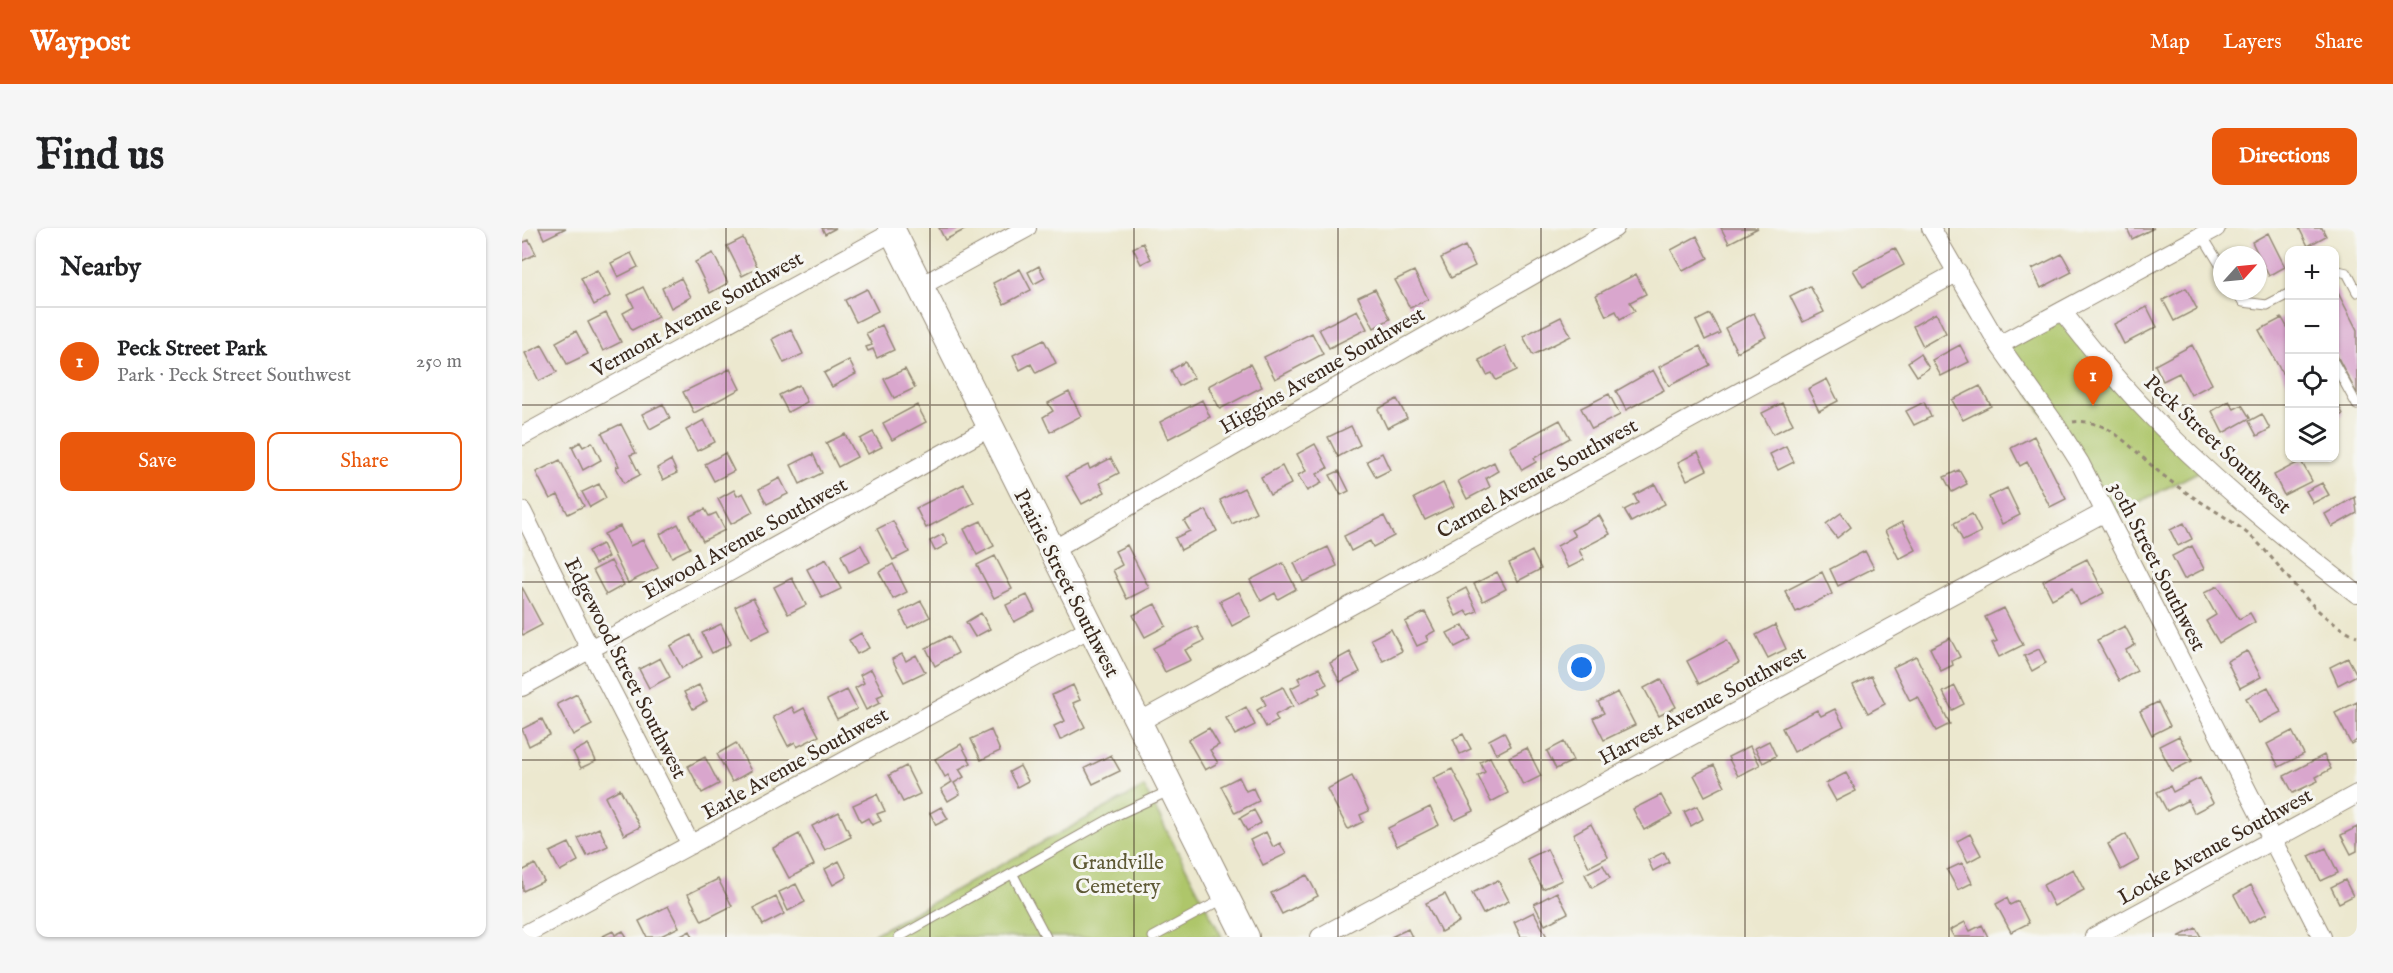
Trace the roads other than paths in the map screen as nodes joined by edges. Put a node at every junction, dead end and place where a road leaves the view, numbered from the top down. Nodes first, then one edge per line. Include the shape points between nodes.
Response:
1 (1027, 228) edge
2 (1616, 228) edge
3 (1931, 228) edge
4 (892, 230) edge
5 (2205, 230) edge
6 (2213, 248) edge
7 (2339, 271) edge
8 (1958, 272) junction
9 (920, 287) junction
10 (2357, 292) edge
11 (2285, 295) edge
12 (2242, 300) edge
13 (2062, 311) junction
14 (1999, 345) junction
15 (2339, 372) edge
16 (2357, 405) edge
17 (989, 428) junction
18 (522, 436) edge
19 (522, 511) edge
20 (2105, 512) junction
21 (1052, 551) junction
22 (2357, 594) edge
23 (1090, 628) junction
24 (590, 650) junction
25 (522, 687) edge
26 (1137, 723) junction
27 (1172, 790) junction
28 (2357, 794) edge
29 (2273, 840) junction
30 (691, 845) junction
31 (1013, 874) junction
32 (1226, 898) junction
33 (522, 936) edge
34 (899, 937) edge
35 (1046, 937) edge
36 (1153, 937) edge
37 (1246, 937) edge
38 (1320, 937) edge
39 (2094, 937) edge
40 (2322, 937) edge

1 - 9 street
2 - 21 street, Higgins Avenue Southwest
3 - 8 street, 30th Street Southwest
4 - 9 street, Prairie Street Southwest
4 - 18 street, Vermont Avenue Southwest
5 - 6 lane
5 - 13 street
7 - 10 lane via 2347,273
8 - 14 street, 30th Street Southwest
8 - 26 street, Carmel Avenue Southwest
9 - 17 street, Prairie Street Southwest
11 - 12 lane via 2267,305
13 - 14 street
13 - 22 street, Peck Street Southwest via 2138,402 2187,451
14 - 20 street, 30th Street Southwest via 2056,425
15 - 16 lane
17 - 21 street, Prairie Street Southwest
17 - 24 street, Elwood Avenue Southwest
19 - 24 street, Edgewood Street Southwest
20 - 29 street, 30th Street Southwest
20 - 38 street, Harvest Avenue Southwest
21 - 23 street, Prairie Street Southwest
23 - 26 street, Prairie Street Southwest
23 - 30 street, Earle Avenue Southwest
24 - 25 street, Elwood Avenue Southwest
24 - 30 street, Edgewood Street Southwest
26 - 27 street, Prairie Street Southwest
27 - 31 lane via 1115,816
27 - 32 street, Prairie Street Southwest
28 - 29 street, Locke Avenue Southwest
29 - 39 street, Locke Avenue Southwest
29 - 40 street, 30th Street Southwest
30 - 33 street, Earle Avenue Southwest
31 - 34 lane
31 - 35 lane
32 - 36 lane
32 - 37 street, Prairie Street Southwest

